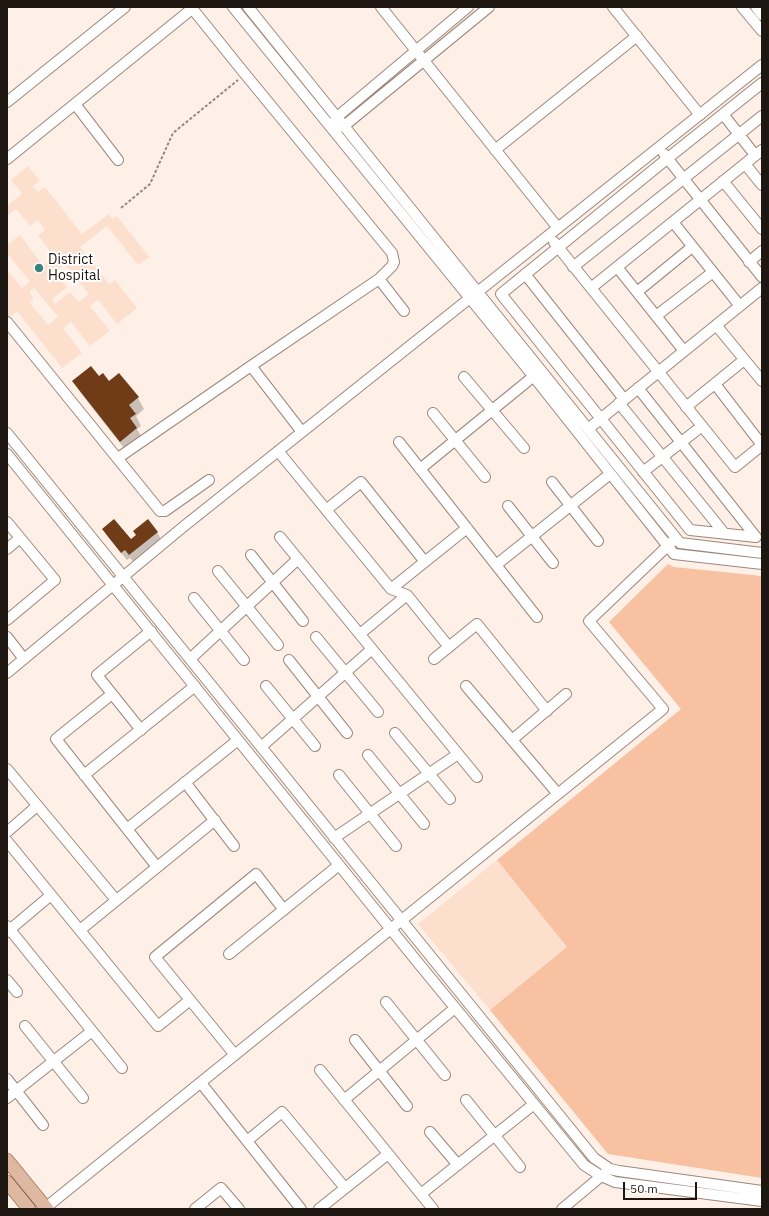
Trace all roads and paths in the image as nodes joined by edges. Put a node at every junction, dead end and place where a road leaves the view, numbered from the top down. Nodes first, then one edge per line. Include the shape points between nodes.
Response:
1 (125, 7) edge
2 (233, 7) edge
3 (248, 7) edge
4 (380, 7) edge
5 (468, 7) edge
6 (489, 7) edge
7 (613, 7) edge
8 (742, 7) edge
9 (756, 7) edge
10 (192, 8) edge
11 (762, 15) edge
12 (762, 31) edge
13 (637, 36) junction
14 (416, 51) junction
15 (424, 61) junction
16 (762, 65) edge
17 (245, 74) junction
18 (762, 83) edge
19 (7, 102) edge
20 (75, 104) junction
21 (700, 114) junction
22 (723, 114) junction
23 (762, 116) edge
24 (337, 117) junction
25 (344, 126) junction
26 (332, 128) junction
27 (739, 134) junction
28 (659, 148) junction
29 (495, 150) junction
30 (759, 153) edge
31 (668, 158) junction
32 (7, 159) edge
33 (118, 160) dead end
34 (745, 164) junction
35 (684, 179) junction
36 (723, 181) junction
37 (762, 185) edge
38 (700, 200) junction
39 (121, 208) dead end
40 (673, 222) junction
41 (558, 228) junction
42 (762, 229) edge
43 (548, 236) junction
44 (692, 247) junction
45 (558, 248) junction
46 (762, 251) edge
47 (749, 262) junction
48 (574, 267) junction
49 (617, 267) junction
50 (713, 272) junction
51 (525, 274) junction
52 (762, 278) edge
53 (379, 279) junction
54 (591, 288) junction
55 (762, 288) edge
56 (637, 292) junction
57 (474, 296) junction
58 (740, 306) junction
59 (404, 311) dead end
60 (656, 316) junction
61 (7, 322) edge
62 (716, 325) junction
63 (684, 351) junction
64 (744, 360) junction
65 (251, 366) junction
66 (658, 372) junction
67 (534, 376) junction
68 (464, 377) dead end
69 (762, 382) edge
70 (715, 384) junction
71 (638, 388) junction
72 (622, 401) junction
73 (686, 407) junction
74 (492, 410) junction
75 (433, 413) dead end
76 (601, 418) junction
77 (702, 426) junction
78 (588, 428) junction
79 (302, 432) junction
80 (7, 433) edge
81 (455, 440) junction
82 (399, 442) dead end
83 (681, 442) junction
84 (762, 445) edge
85 (524, 448) dead end
86 (278, 452) junction
87 (7, 454) edge
88 (663, 456) junction
89 (118, 458) junction
90 (420, 469) junction
91 (643, 472) junction
92 (610, 474) junction
93 (485, 477) dead end
94 (209, 480) dead end
95 (552, 482) dead end
96 (508, 506) dead end
97 (570, 506) junction
98 (326, 510) junction
99 (7, 522) edge
100 (467, 528) junction
101 (724, 533) junction
102 (532, 536) junction
103 (280, 537) dead end
104 (20, 538) junction
105 (676, 538) junction
106 (598, 541) dead end
107 (667, 546) junction
108 (7, 549) edge
109 (762, 552) edge
110 (251, 555) dead end
111 (298, 559) junction
112 (425, 562) junction
113 (553, 563) dead end
114 (762, 564) edge
115 (496, 565) junction
116 (218, 571) dead end
117 (123, 577) junction
118 (273, 582) junction
119 (113, 585) junction
120 (391, 589) junction
121 (407, 595) junction
122 (194, 598) dead end
123 (247, 607) junction
124 (537, 618) dead end
125 (7, 620) edge
126 (303, 621) dead end
127 (150, 631) junction
128 (221, 631) junction
129 (360, 634) junction
130 (7, 637) edge
131 (316, 637) dead end
132 (278, 645) dead end
133 (449, 647) junction
134 (372, 649) junction
135 (24, 659) junction
136 (190, 660) junction
137 (244, 660) dead end
138 (289, 660) dead end
139 (434, 660) dead end
140 (345, 672) junction
141 (7, 673) edge
142 (195, 686) junction
143 (266, 686) dead end
144 (466, 686) dead end
145 (112, 694) junction
146 (566, 694) dead end
147 (318, 696) junction
148 (546, 711) junction
149 (378, 712) dead end
150 (293, 719) junction
151 (141, 730) junction
152 (347, 732) dead end
153 (395, 733) dead end
154 (238, 740) junction
155 (512, 740) junction
156 (315, 746) dead end
157 (261, 747) junction
158 (458, 754) junction
159 (368, 755) dead end
160 (7, 769) edge
161 (429, 774) junction
162 (84, 775) junction
163 (339, 775) dead end
164 (477, 777) dead end
165 (185, 782) junction
166 (400, 794) junction
167 (558, 794) junction
168 (450, 799) dead end
169 (37, 806) junction
170 (370, 814) junction
171 (214, 820) junction
172 (424, 824) dead end
173 (127, 829) junction
174 (7, 832) edge
175 (334, 838) junction
176 (7, 841) edge
177 (234, 846) dead end
178 (396, 846) dead end
179 (340, 865) junction
180 (157, 867) junction
181 (51, 895) junction
182 (116, 900) junction
183 (284, 910) junction
184 (401, 921) junction
185 (8, 929) edge
186 (391, 929) junction
187 (80, 930) junction
188 (229, 954) dead end
189 (7, 980) edge
190 (17, 992) dead end
191 (190, 1000) junction
192 (386, 1002) dead end
193 (456, 1008) junction
194 (25, 1026) dead end
195 (92, 1031) junction
196 (355, 1040) dead end
197 (416, 1040) junction
198 (235, 1055) junction
199 (54, 1062) junction
200 (122, 1068) dead end
201 (320, 1070) dead end
202 (380, 1071) junction
203 (445, 1075) dead end
204 (7, 1079) edge
205 (201, 1083) junction
206 (16, 1091) junction
207 (7, 1098) edge
208 (83, 1098) dead end
209 (344, 1100) junction
210 (466, 1100) dead end
211 (534, 1104) junction
212 (407, 1106) dead end
213 (43, 1125) dead end
214 (430, 1132) dead end
215 (494, 1135) junction
216 (247, 1141) junction
217 (388, 1154) junction
218 (7, 1160) edge
219 (458, 1165) junction
220 (520, 1167) dead end
221 (610, 1169) junction
222 (601, 1176) junction
223 (7, 1182) edge
224 (345, 1188) junction
225 (762, 1191) edge
226 (421, 1194) junction
227 (762, 1201) edge
228 (29, 1209) edge
229 (46, 1209) edge
230 (195, 1209) edge
231 (239, 1209) edge
232 (301, 1209) edge
233 (320, 1209) edge
234 (433, 1209) edge
235 (562, 1209) edge

1 - 19 street
2 - 26 street
3 - 24 street
4 - 14 street
5 - 14 street
6 - 15 street
7 - 13 street
8 - 12 street
9 - 11 street
10 - 17 street
10 - 20 street
13 - 21 street
13 - 29 street
14 - 15 street
14 - 24 street
15 - 25 street
15 - 29 street
16 - 21 street
17 - 39 path via 173,133 150,184
17 - 53 street via 392,253 394,262
18 - 22 street
20 - 32 street
20 - 33 street
21 - 28 street
22 - 27 street
22 - 31 street
23 - 27 street
24 - 25 street
24 - 26 street
25 - 26 street
25 - 57 street
26 - 57 street
27 - 30 street
27 - 35 street
28 - 31 street
28 - 41 street
29 - 41 street
30 - 34 street
31 - 35 street
31 - 45 street
34 - 36 street
34 - 37 street
35 - 38 street
35 - 48 street
36 - 38 street
36 - 42 street
38 - 40 street
38 - 47 street
40 - 44 street
40 - 49 street
41 - 43 street
43 - 45 street
43 - 57 street
44 - 50 street
44 - 56 street
45 - 48 street
45 - 51 street
46 - 47 street
47 - 52 street
48 - 54 street
49 - 54 street
49 - 56 street
50 - 58 street
50 - 60 street
51 - 72 street
51 - 76 street via 501,294
53 - 59 street
53 - 65 street
54 - 66 street
55 - 58 street
56 - 60 street
57 - 67 street
57 - 78 street
57 - 79 street
58 - 62 street
60 - 63 street
61 - 89 street
62 - 63 street
62 - 64 street
63 - 66 street
64 - 69 street
64 - 70 street
65 - 79 street
65 - 89 street
66 - 71 street
66 - 73 street
67 - 74 street
67 - 92 street
68 - 74 street
70 - 73 street
70 - 84 street
71 - 72 street
71 - 83 street
72 - 76 street
72 - 88 street
73 - 77 street
74 - 81 street
74 - 85 street
75 - 81 street
76 - 78 street
76 - 91 street
77 - 83 street
77 - 84 street via 735,468
78 - 105 street
79 - 86 street
80 - 117 street
81 - 90 street
81 - 93 street
82 - 90 street
83 - 88 street
83 - 101 street via 756,537
86 - 98 street
86 - 117 street
87 - 119 street
88 - 91 street
88 - 101 street
89 - 94 street via 162,512
90 - 100 street
91 - 101 street via 690,530
92 - 97 street
92 - 107 street
95 - 97 street
96 - 102 street
97 - 102 street
97 - 106 street
98 - 112 street via 361,482
98 - 120 street
99 - 104 street
100 - 112 street
100 - 115 street
102 - 113 street
102 - 115 street
103 - 111 street
104 - 108 street
104 - 125 street via 55,580
105 - 107 street
105 - 109 street via 680,543
107 - 114 street via 674,554
107 - 167 street via 589,621 663,710
110 - 118 street
111 - 118 street
111 - 129 street
112 - 120 street
115 - 124 street
116 - 123 street
117 - 119 street
117 - 136 street
118 - 123 street
118 - 126 street
119 - 127 street
119 - 135 street
120 - 121 street
121 - 129 street
121 - 133 street
122 - 128 street
123 - 128 street
123 - 132 street
127 - 142 street
127 - 145 street via 96,675
128 - 136 street
128 - 137 street
129 - 134 street
130 - 135 street
131 - 140 street
133 - 139 street
133 - 148 street via 477,624
134 - 140 street
134 - 158 street
135 - 141 street
136 - 157 street
138 - 147 street
140 - 147 street
140 - 149 street
142 - 151 street
142 - 154 street
143 - 150 street
144 - 155 street
145 - 151 street
145 - 162 street via 56,739
146 - 148 street
147 - 150 street
147 - 152 street
148 - 155 street
150 - 156 street
150 - 157 street
151 - 162 street
153 - 161 street
154 - 165 street
154 - 179 street
155 - 167 street
157 - 175 street
158 - 161 street
158 - 164 street
159 - 166 street
160 - 169 street
161 - 166 street
161 - 168 street
162 - 173 street
163 - 170 street
165 - 171 street
165 - 173 street
166 - 170 street
166 - 172 street
167 - 184 street
169 - 174 street
169 - 182 street
170 - 175 street
170 - 178 street
171 - 177 street
171 - 180 street
173 - 180 street
175 - 184 street
176 - 181 street
179 - 183 street
179 - 186 street
180 - 182 street
181 - 185 street
181 - 187 street
182 - 187 street
183 - 188 street
183 - 191 street via 256,874 155,957
184 - 186 street
184 - 221 street via 594,1158
185 - 195 street
186 - 193 street
186 - 198 street
187 - 191 street via 158,1026
189 - 190 street
191 - 198 street
192 - 197 street
193 - 197 street
193 - 211 street
194 - 199 street
195 - 199 street
195 - 200 street
196 - 202 street
197 - 202 street
197 - 203 street
198 - 205 street
199 - 206 street
199 - 208 street
201 - 209 street
202 - 209 street
202 - 212 street
204 - 206 street
205 - 216 street
205 - 229 street
206 - 207 street
206 - 213 street
209 - 217 street
210 - 215 street
211 - 215 street
211 - 222 street via 584,1165
214 - 219 street
215 - 219 street
215 - 220 street
216 - 224 street via 282,1112
216 - 232 street
217 - 224 street
217 - 226 street
218 - 229 main road
219 - 226 street
221 - 222 street
221 - 225 street
222 - 227 street via 615,1182
222 - 235 street
223 - 228 main road
224 - 233 street
226 - 234 street
230 - 231 street via 221,1188

